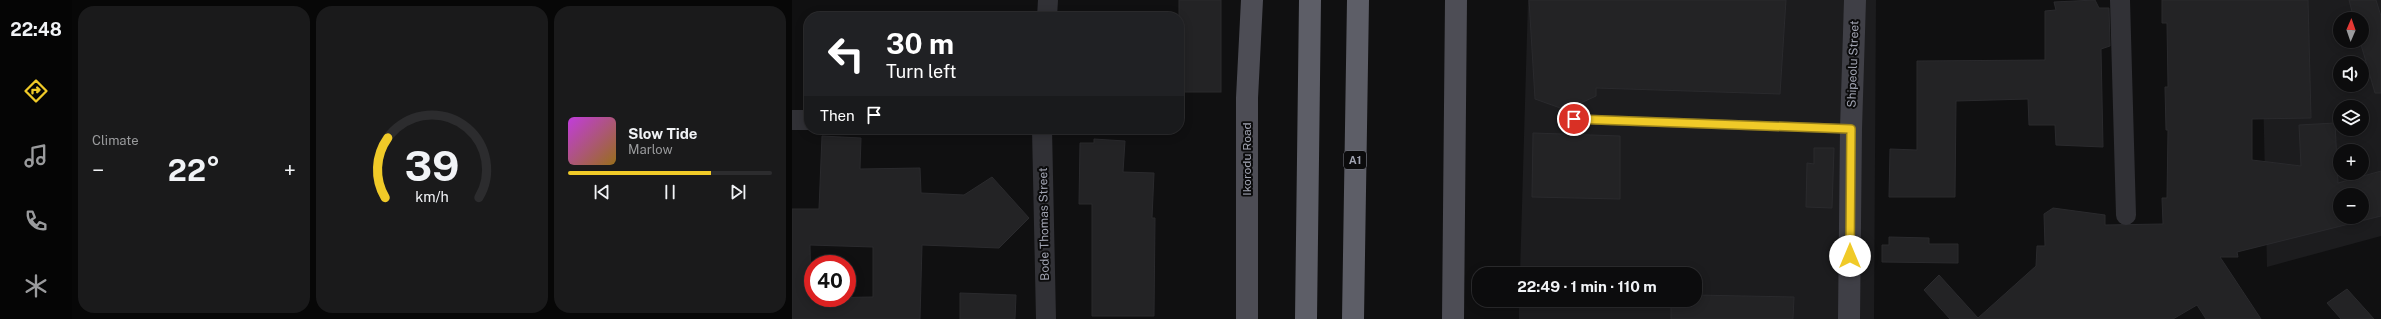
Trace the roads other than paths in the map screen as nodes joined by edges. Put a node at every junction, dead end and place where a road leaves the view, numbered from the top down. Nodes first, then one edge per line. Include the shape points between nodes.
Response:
1 (1048, 0) edge
2 (1252, 0) edge
3 (1310, 0) edge
4 (1358, 0) edge
5 (1456, 0) edge
6 (1855, 0) edge
7 (2120, 0) edge
8 (1047, 12) edge
9 (1574, 119) dead end
10 (792, 120) edge
11 (804, 120) edge
12 (1851, 129) junction
13 (1042, 134) edge
14 (2126, 215) dead end
15 (1353, 295) junction
16 (1046, 319) edge
17 (1247, 319) edge
18 (1306, 319) edge
19 (1352, 319) edge
20 (1361, 319) edge
21 (1453, 319) edge
22 (1850, 319) edge

1 - 8 street
2 - 17 main road, Ikorodu Road via 1247,98
3 - 18 highway
4 - 15 highway, A1
5 - 21 main road
6 - 12 street, Shipeolu Street
7 - 14 street
9 - 12 lane
10 - 11 street
12 - 22 street, Shipeolu Street
13 - 16 street, Bode Thomas Street
15 - 19 highway, A1
15 - 20 highway

